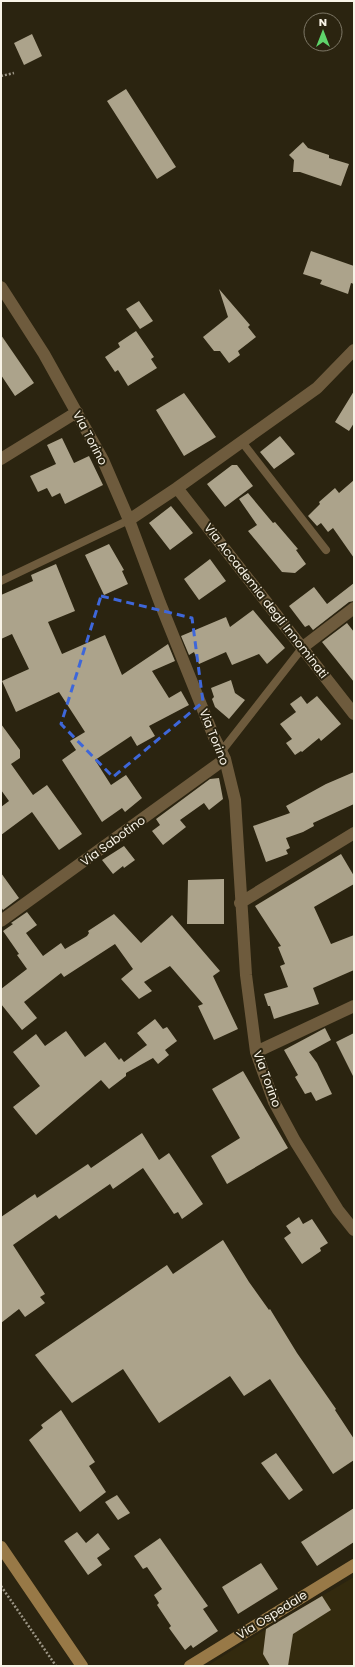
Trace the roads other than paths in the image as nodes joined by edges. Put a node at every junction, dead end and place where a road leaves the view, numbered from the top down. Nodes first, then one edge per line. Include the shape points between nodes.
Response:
1 (1, 287) edge
2 (354, 350) edge
3 (77, 412) junction
4 (242, 442) junction
5 (1, 460) edge
6 (177, 488) junction
7 (129, 520) junction
8 (326, 550) dead end
9 (1, 581) edge
10 (354, 608) edge
11 (303, 647) junction
12 (354, 714) edge
13 (223, 756) junction
14 (354, 833) edge
15 (240, 903) junction
16 (1, 922) edge
17 (354, 1006) edge
18 (256, 1052) junction
19 (354, 1230) edge
20 (1, 1547) edge
21 (354, 1565) edge
22 (82, 1666) edge
23 (190, 1666) edge

1 - 3 street, Via Torino
2 - 4 street via 317,388
3 - 5 street
3 - 7 street, Via Torino via 103,460
4 - 6 street
4 - 8 lane
6 - 7 street
6 - 11 street, Via Accademia degli Innominati
7 - 9 lane
7 - 13 street, Via Torino
10 - 11 street
11 - 12 street, Via Accademia degli Innominati
11 - 13 lane
13 - 15 street, Via Torino via 234,800
13 - 16 street, Via Sabotino
14 - 15 street
15 - 18 street, Via Torino
17 - 18 street
18 - 19 street, Via Torino via 274,1102 295,1141 338,1210
20 - 22 street
21 - 23 street, Via Ospedale

